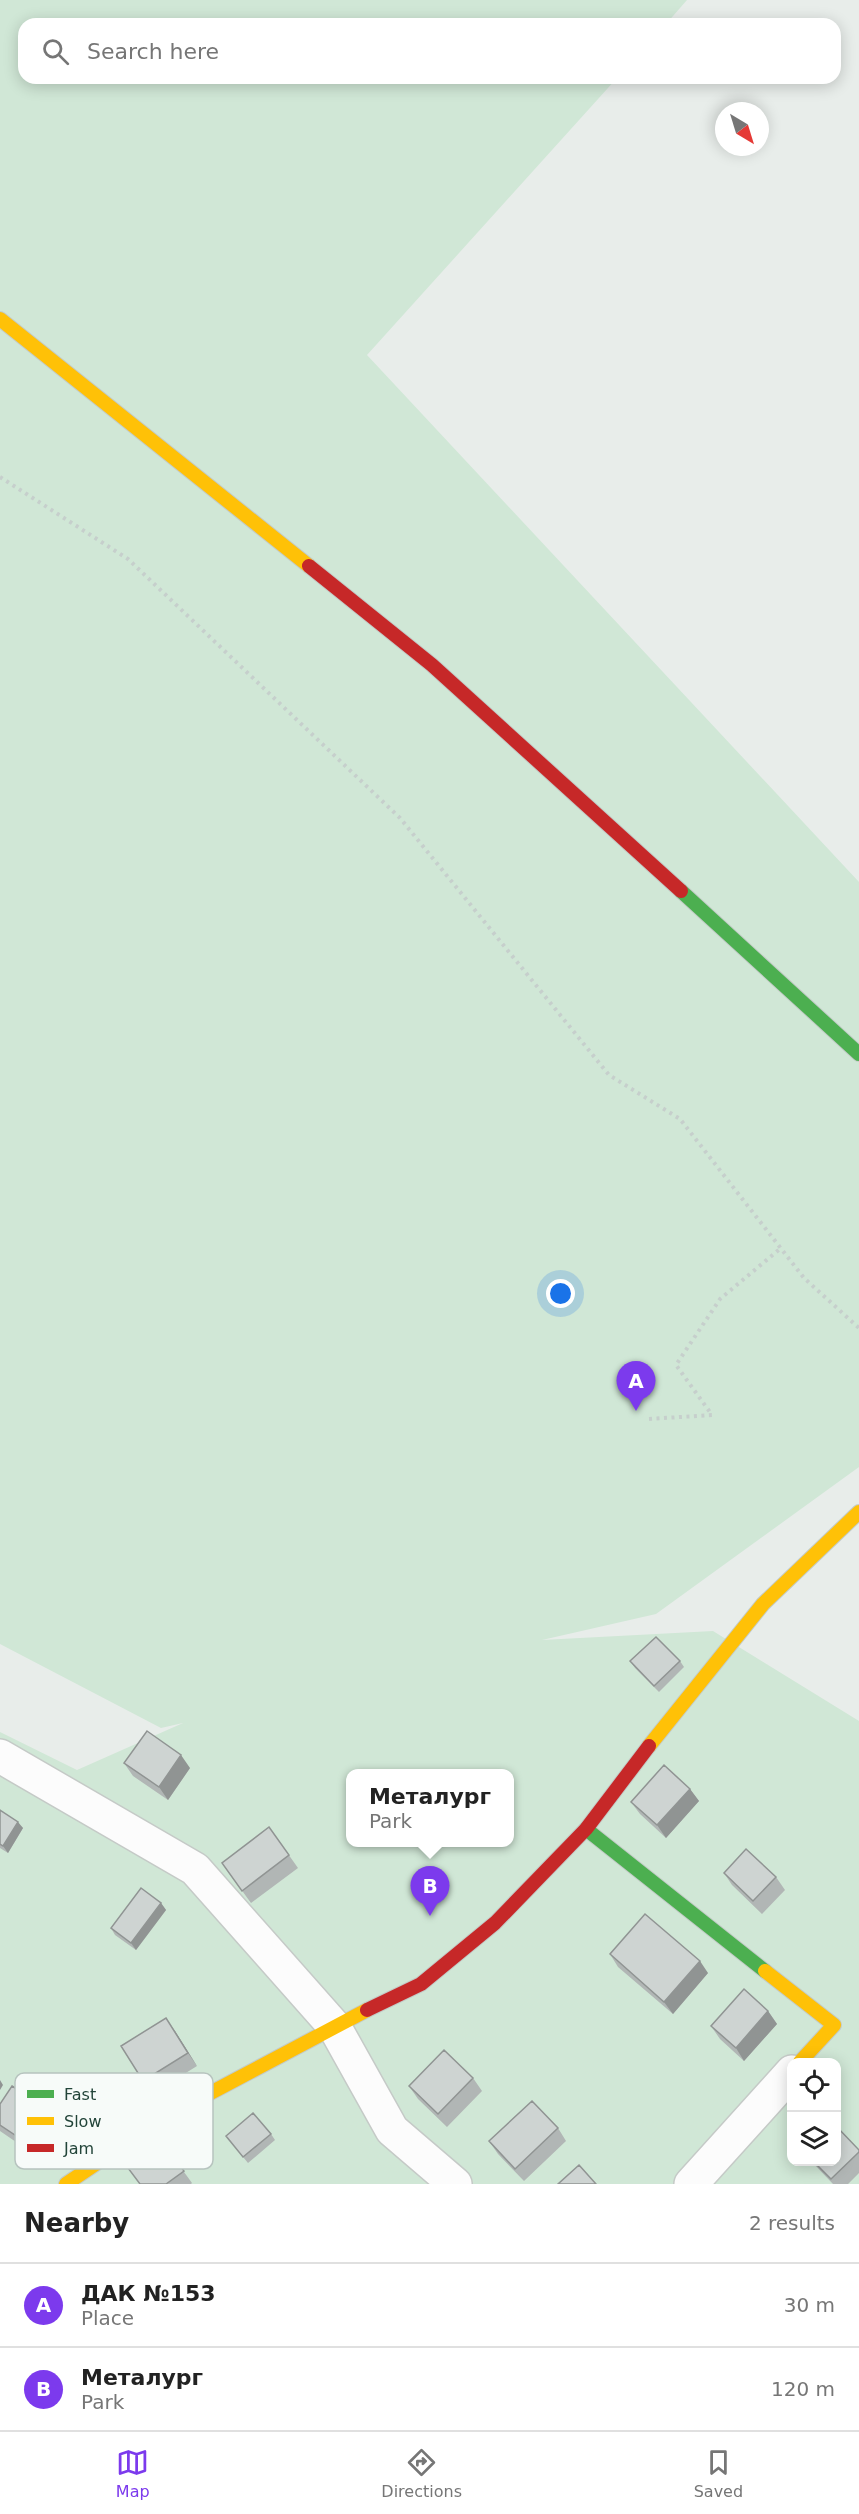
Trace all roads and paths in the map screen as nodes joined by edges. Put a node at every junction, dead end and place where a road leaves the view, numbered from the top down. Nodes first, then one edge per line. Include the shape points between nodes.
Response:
1 (0, 319) edge
2 (0, 477) edge
3 (859, 1054) edge
4 (781, 1248) junction
5 (859, 1328) edge
6 (649, 1419) dead end
7 (859, 1512) edge
8 (0, 1756) edge
9 (586, 1829) junction
10 (334, 2026) junction
11 (804, 2058) edge
12 (787, 2078) edge
13 (213, 2091) edge
14 (88, 2169) edge
15 (66, 2184) edge
16 (454, 2184) edge
17 (691, 2184) edge

1 - 3 street via 432,665
2 - 4 path via 128,559 400,818 609,1076 680,1119
4 - 5 path via 804,1278
4 - 6 path via 720,1299 676,1365 711,1415
7 - 9 street via 763,1604
8 - 10 street via 195,1869
9 - 10 street via 495,1923 421,1984
9 - 11 street via 834,2025
10 - 13 street
10 - 16 street via 392,2130
12 - 17 street
14 - 15 street

